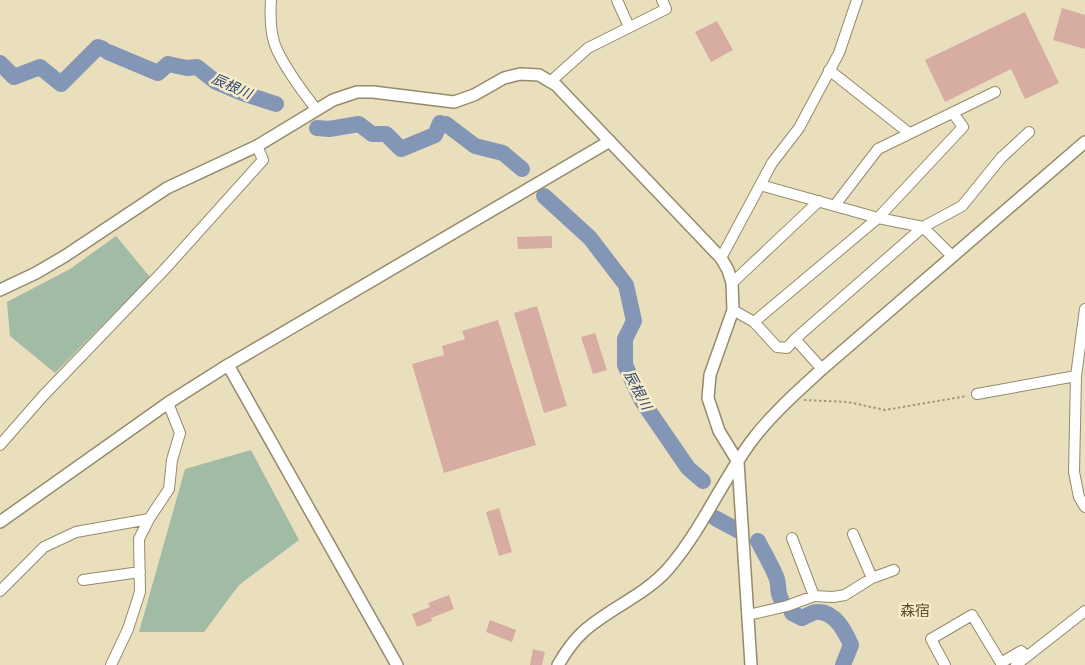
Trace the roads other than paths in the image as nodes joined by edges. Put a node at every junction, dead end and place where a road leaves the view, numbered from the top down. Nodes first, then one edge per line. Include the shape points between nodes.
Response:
1 (271, 0) edge
2 (617, 0) edge
3 (662, 0) edge
4 (857, 0) edge
5 (629, 27) junction
6 (829, 70) junction
7 (550, 82) junction
8 (995, 92) dead end
9 (316, 109) junction
10 (953, 113) junction
11 (1029, 132) dead end
12 (909, 133) junction
13 (610, 141) junction
14 (1085, 142) edge
15 (257, 146) junction
16 (760, 185) junction
17 (819, 201) junction
18 (835, 205) junction
19 (878, 218) junction
20 (924, 227) junction
21 (952, 256) junction
22 (721, 258) junction
23 (732, 283) junction
24 (0, 290) edge
25 (1085, 309) edge
26 (733, 310) junction
27 (754, 322) junction
28 (795, 339) junction
29 (228, 365) junction
30 (822, 369) junction
31 (1076, 376) junction
32 (977, 394) road end
33 (168, 403) junction
34 (0, 445) edge
35 (738, 462) junction
36 (1085, 506) edge
37 (149, 519) junction
38 (0, 522) edge
39 (853, 534) dead end
40 (792, 538) dead end
41 (894, 570) dead end
42 (140, 572) junction
43 (872, 578) junction
44 (83, 580) dead end
45 (0, 592) edge
46 (814, 596) junction
47 (1085, 611) edge
48 (748, 615) junction
49 (1027, 656) junction
50 (111, 665) edge
51 (397, 665) edge
52 (558, 665) edge
53 (751, 665) edge
54 (945, 665) edge
55 (1016, 665) edge

1 - 9 street via 276,50
2 - 5 street
3 - 5 street via 666,9
4 - 6 street via 839,53
5 - 7 street via 588,48
6 - 12 street
6 - 16 street via 799,128 772,163
7 - 9 street via 539,75 520,74 504,78 454,102 357,92
7 - 13 street
8 - 10 street
9 - 15 street
10 - 12 street
10 - 19 street via 963,127
11 - 20 street via 1000,158 962,206
12 - 18 street via 878,149
13 - 22 street
13 - 29 street
14 - 21 street
15 - 24 street via 167,188 65,256
15 - 34 street via 263,160
16 - 17 street
16 - 22 street
17 - 18 street
17 - 23 street
18 - 19 street
19 - 20 street
19 - 27 street
20 - 21 street
20 - 28 street
21 - 30 street
22 - 23 street
23 - 26 street
25 - 31 street
26 - 27 street
26 - 35 street via 710,375 708,398 719,432
27 - 28 street via 777,347 787,348
28 - 30 street
29 - 33 street
29 - 51 street
30 - 35 street via 753,439
31 - 32 street
31 - 36 street via 1074,472 1079,496
33 - 37 street via 180,433 172,460 169,489
33 - 38 street
35 - 48 street
35 - 52 street via 694,534 667,570 584,630
37 - 42 street via 139,539
37 - 45 street via 76,532 44,547
39 - 43 street
40 - 46 street
41 - 43 street
42 - 44 street
42 - 50 street via 140,592 128,629
43 - 46 street via 845,595
46 - 48 street
47 - 49 street
48 - 53 street
49 - 54 street via 1021,651 1001,663 972,615 931,639
49 - 55 street

